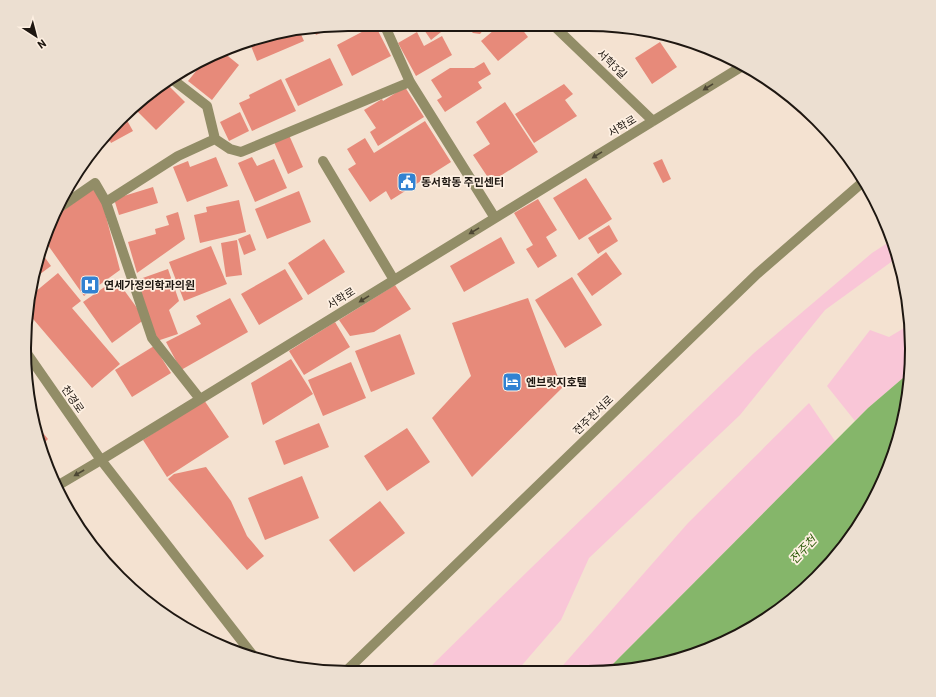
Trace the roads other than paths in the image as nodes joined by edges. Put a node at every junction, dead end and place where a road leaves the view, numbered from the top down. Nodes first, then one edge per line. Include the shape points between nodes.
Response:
1 (387, 31) edge
2 (560, 31) edge
3 (737, 69) edge
4 (176, 82) edge
5 (410, 82) junction
6 (653, 121) junction
7 (216, 139) junction
8 (323, 162) dead end
9 (859, 185) edge
10 (106, 202) junction
11 (67, 203) edge
12 (495, 218) junction
13 (394, 280) junction
14 (32, 360) edge
15 (200, 399) junction
16 (101, 460) junction
17 (61, 483) edge
18 (249, 650) edge
19 (351, 666) edge

1 - 5 street
2 - 6 street, 서학3길
3 -> 6 street, 서학로
4 - 7 street via 207,106
5 - 7 street via 241,152 230,149
5 - 12 street
6 -> 12 street, 서학로
7 - 10 street via 178,156
8 - 13 street
9 - 19 street, 전주천서로 via 756,274
10 - 11 street via 95,184
10 - 15 street via 152,338
12 -> 13 street, 서학로
13 -> 15 street, 서학로
14 - 16 street, 천경로
15 - 16 street, 서학로
16 -> 17 street, 서학로
16 - 18 street, 천경로

